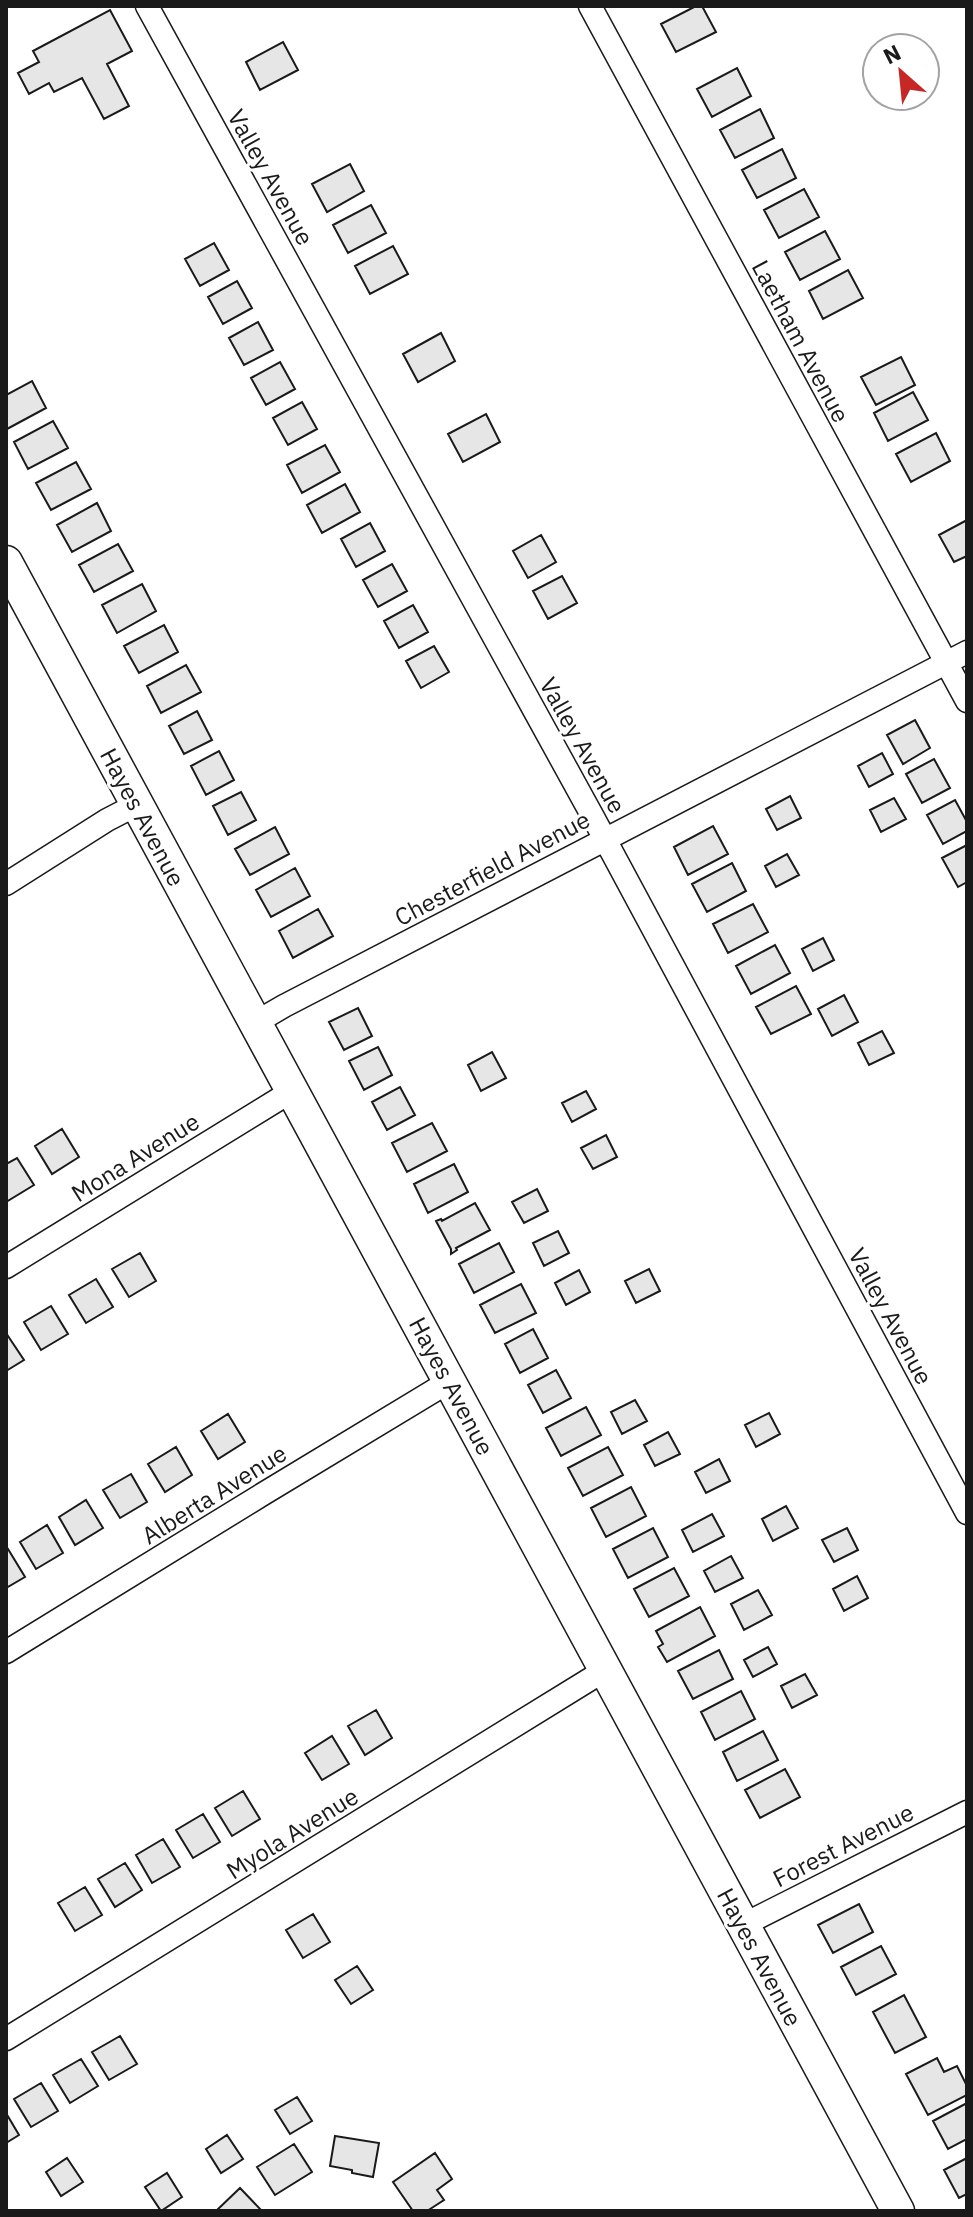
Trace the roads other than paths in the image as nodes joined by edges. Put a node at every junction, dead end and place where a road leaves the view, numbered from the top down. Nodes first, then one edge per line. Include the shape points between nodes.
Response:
1 (147, 6) edge
2 (590, 6) edge
3 (6, 562) edge
4 (967, 652) edge
5 (946, 662) junction
6 (967, 701) edge
7 (136, 805) junction
8 (605, 838) junction
9 (6, 884) edge
10 (255, 1023) junction
11 (292, 1091) junction
12 (6, 1267) edge
13 (450, 1381) junction
14 (967, 1513) edge
15 (6, 1652) edge
16 (605, 1670) junction
17 (967, 1812) edge
18 (743, 1925) junction
19 (6, 2039) edge
20 (898, 2211) edge

1 - 8 street, Valley Avenue
2 - 5 street, Laetham Avenue
3 - 7 street, Hayes Avenue
4 - 5 street, Chesterfield Avenue
5 - 6 street, Laetham Avenue
5 - 8 street, Chesterfield Avenue
7 - 9 street
7 - 10 street, Hayes Avenue
8 - 10 street, Chesterfield Avenue
8 - 14 street, Valley Avenue
10 - 11 street, Hayes Avenue
11 - 12 street, Mona Avenue
11 - 13 street, Hayes Avenue
13 - 15 street, Alberta Avenue
13 - 16 street, Hayes Avenue
16 - 18 street, Hayes Avenue
16 - 19 street, Myola Avenue
17 - 18 street, Forest Avenue
18 - 20 street, Hayes Avenue

